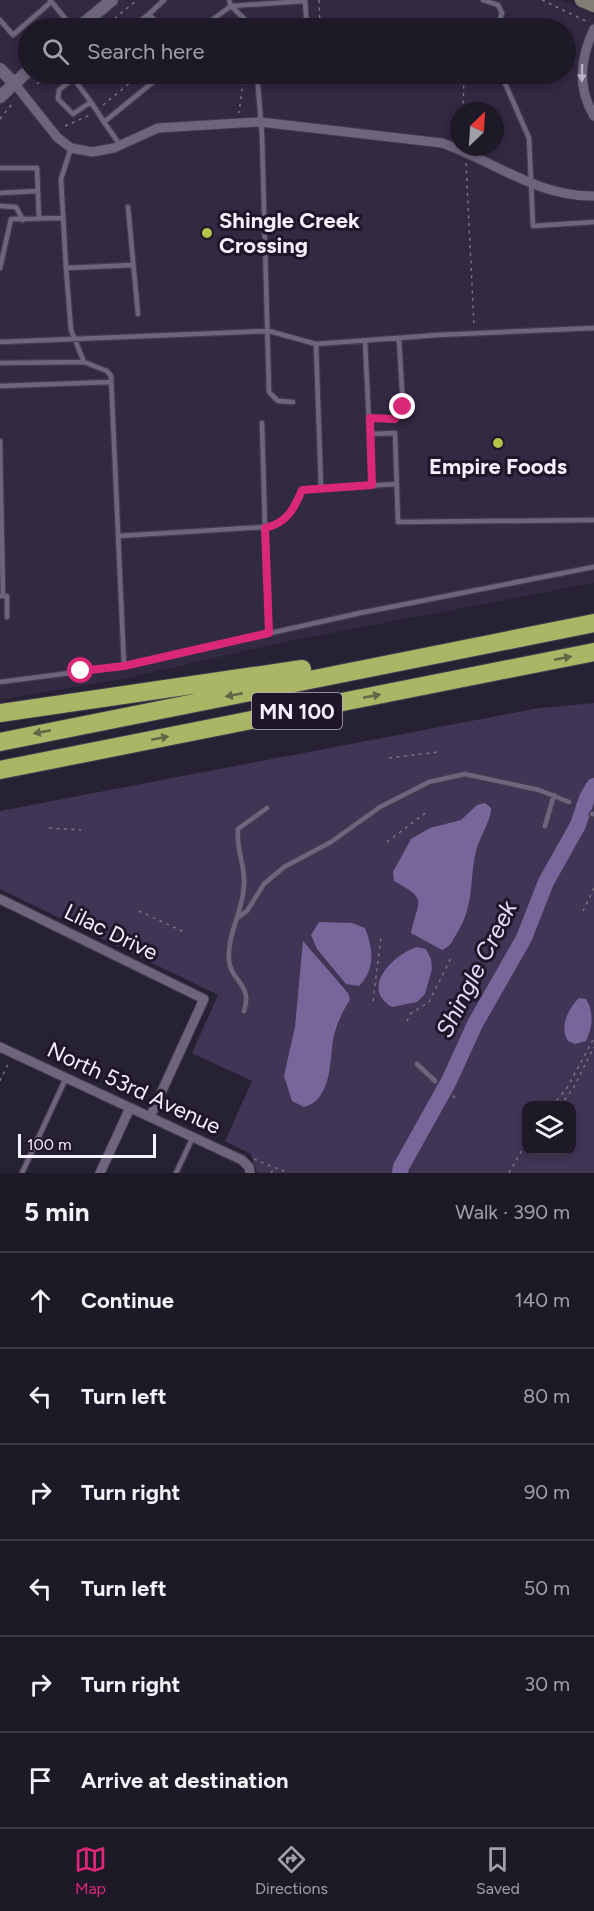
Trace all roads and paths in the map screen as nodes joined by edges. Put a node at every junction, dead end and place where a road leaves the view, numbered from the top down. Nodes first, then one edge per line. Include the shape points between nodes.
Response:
1 (112, 0) edge
2 (137, 0) edge
3 (164, 0) edge
4 (305, 0) edge
5 (319, 0) edge
6 (483, 0) edge
7 (542, 0) edge
8 (582, 0) edge
9 (50, 1) edge
10 (244, 2) edge
11 (230, 3) edge
12 (594, 5) edge
13 (150, 14) junction
14 (32, 18) edge
15 (64, 18) edge
16 (90, 18) edge
17 (115, 18) edge
18 (145, 18) edge
19 (153, 18) edge
20 (213, 18) edge
21 (245, 18) edge
22 (306, 18) edge
23 (320, 18) edge
24 (500, 18) edge
25 (0, 20) edge
26 (585, 20) dead end
27 (594, 29) edge
28 (18, 31) edge
29 (0, 69) edge
30 (18, 80) edge
31 (14, 83) junction
32 (66, 84) edge
33 (78, 84) edge
34 (129, 84) edge
35 (151, 84) edge
36 (241, 84) edge
37 (258, 84) edge
38 (464, 84) edge
39 (506, 84) edge
40 (0, 96) edge
41 (91, 102) junction
42 (463, 102) edge
43 (12, 104) dead end
44 (96, 111) junction
45 (594, 116) edge
46 (0, 119) edge
47 (104, 122) junction
48 (260, 122) junction
49 (240, 123) junction
50 (65, 126) dead end
51 (120, 145) junction
52 (450, 146) edge
53 (71, 148) junction
54 (468, 156) edge
55 (474, 156) edge
56 (0, 168) edge
57 (532, 184) junction
58 (38, 191) junction
59 (0, 193) edge
60 (594, 196) edge
61 (0, 206) edge
62 (128, 207) dead end
63 (63, 218) junction
64 (39, 219) junction
65 (23, 220) junction
66 (594, 222) edge
67 (1, 259) edge
68 (134, 265) junction
69 (0, 268) edge
70 (66, 268) junction
71 (138, 314) dead end
72 (594, 328) edge
73 (269, 332) junction
74 (474, 334) junction
75 (399, 339) junction
76 (76, 340) junction
77 (365, 341) junction
78 (0, 342) edge
79 (316, 344) junction
80 (84, 362) junction
81 (0, 363) edge
82 (111, 382) junction
83 (0, 386) edge
84 (293, 402) dead end
85 (370, 418) junction
86 (262, 423) dead end
87 (371, 434) junction
88 (0, 441) edge
89 (397, 484) junction
90 (372, 485) junction
91 (321, 487) junction
92 (594, 520) edge
93 (265, 528) junction
94 (118, 536) junction
95 (594, 567) edge
96 (2, 596) edge
97 (8, 616) dead end
98 (594, 623) edge
99 (269, 633) junction
100 (497, 643) junction
101 (594, 652) edge
102 (124, 666) junction
103 (0, 682) edge
104 (0, 713) edge
105 (0, 742) edge
106 (128, 744) junction
107 (438, 752) dead end
108 (389, 758) dead end
109 (0, 770) edge
110 (0, 782) edge
111 (554, 795) junction
112 (570, 802) joint
113 (267, 808) dead end
114 (428, 811) dead end
115 (593, 814) edge
116 (545, 826) dead end
117 (49, 828) dead end
118 (81, 830) dead end
119 (387, 842) dead end
120 (594, 888) edge
121 (0, 899) edge
122 (140, 911) dead end
123 (583, 911) dead end
124 (236, 919) junction
125 (182, 931) dead end
126 (381, 937) dead end
127 (451, 958) dead end
128 (373, 1001) dead end
129 (244, 1011) dead end
130 (407, 1021) dead end
131 (594, 1038) edge
132 (594, 1047) edge
133 (2, 1048) edge
134 (4, 1061) edge
135 (417, 1064) dead end
136 (66, 1078) junction
137 (0, 1081) edge
138 (435, 1081) joint
139 (457, 1099) dead end
140 (556, 1101) edge
141 (564, 1101) edge
142 (130, 1108) junction
143 (150, 1117) junction
144 (193, 1137) junction
145 (522, 1150) edge
146 (247, 1167) edge
147 (274, 1167) junction
148 (22, 1173) edge
149 (100, 1173) edge
150 (176, 1173) edge
151 (272, 1173) edge
152 (288, 1173) edge
153 (509, 1173) edge

1 - 16 street
2 - 17 path
3 - 13 lane
4 - 10 lane
4 - 22 lane
5 - 23 path
6 - 24 lane via 498,5
7 - 26 path
8 - 12 main road
9 - 14 lane
9 - 15 lane
10 - 11 lane
11 - 20 lane
11 - 21 lane
13 - 18 lane
13 - 19 lane
25 - 28 lane via 13,36
27 -> 45 street via 586,46 582,75 583,91
29 - 31 street
30 - 31 street
31 - 40 street
31 - 53 street via 57,137
32 - 41 lane via 58,90 58,99 74,114
33 - 41 lane
34 - 44 path
35 - 47 lane
36 - 49 path
37 - 48 lane
38 - 42 path
39 - 57 lane via 526,127
41 - 44 lane
43 - 46 path
44 - 47 lane
44 - 50 path
47 - 51 lane
48 - 49 street
48 - 52 street
48 - 73 lane
49 - 51 street via 158,128
51 - 53 street via 92,152
53 - 63 lane via 61,179
54 - 74 path
55 - 57 street
56 - 58 lane via 38,168
57 - 60 street via 570,195
57 - 66 lane via 533,226
58 - 59 lane
58 - 64 lane
61 - 65 lane via 16,207
62 - 68 lane
63 - 64 lane
63 - 70 lane
64 - 65 lane
65 - 67 lane via 11,219
67 - 69 lane
68 - 70 lane
68 - 71 lane
70 - 76 lane via 71,330
72 - 74 lane
73 - 76 lane
73 - 79 lane
73 - 84 lane via 269,392 278,401
74 - 75 lane
75 - 77 lane
75 - 85 lane via 403,407 395,419
76 - 78 lane
76 - 80 lane
77 - 79 lane
77 - 85 lane
79 - 91 lane
80 - 81 lane
80 - 82 lane via 107,371
82 - 83 lane
82 - 94 lane
85 - 87 lane
86 - 93 lane
87 - 89 lane via 395,433
87 - 90 lane
88 - 96 lane
89 - 90 lane
89 - 92 lane via 398,522
90 - 91 lane
91 - 93 lane via 302,490 286,519
93 - 94 lane
93 - 99 lane
94 - 102 lane
95 - 99 lane
96 - 97 lane via 7,596
98 - 100 highway, MN 100
99 - 102 lane
100 - 104 highway
100 -> 105 highway, MN 100
106 -> 101 highway, MN 100
102 - 103 lane
106 - 109 highway, MN 100
106 - 110 highway
107 - 108 path
111 - 112 lane
111 - 116 lane
111 - 124 lane via 465,774 429,782 380,807 331,842 284,867
112 - 115 path
113 - 124 lane via 238,829 238,853 245,883
114 - 119 path
117 - 118 path
120 - 123 path
121 - 143 street, Lilac Drive via 204,999
122 - 125 path
124 - 129 lane via 229,962 247,993
126 - 128 path
127 - 130 path via 426,1006 410,1014
131 - 140 path
132 - 141 path
133 - 134 street
133 - 136 street, North 53rd Avenue
134 - 137 path
135 - 138 lane
136 - 142 street, North 53rd Avenue
136 - 148 lane
138 - 139 path
142 - 143 street, North 53rd Avenue
142 - 149 street
143 - 144 street, North 53rd Avenue
144 - 146 street, North 53rd Avenue
144 - 150 lane
145 - 153 path
146 - 147 path via 257,1159
147 - 151 path
147 - 152 path

